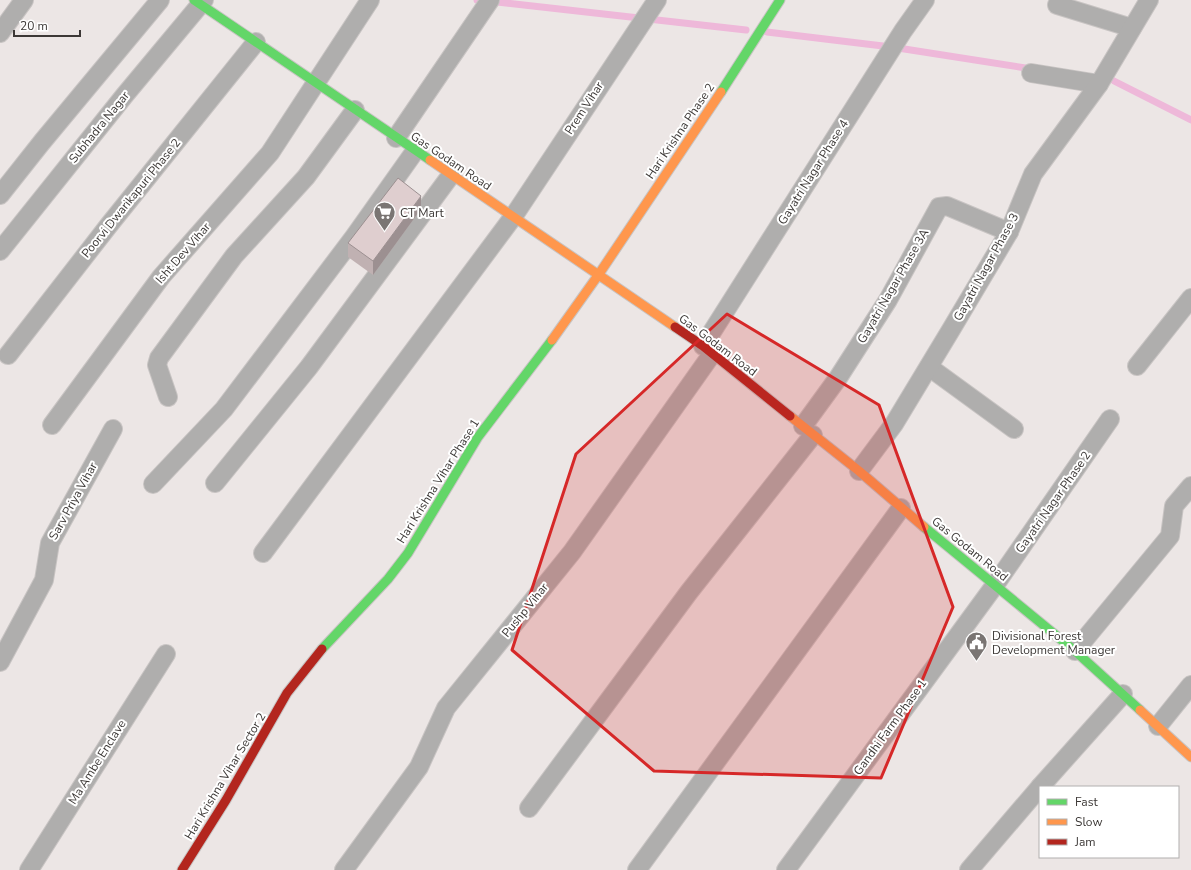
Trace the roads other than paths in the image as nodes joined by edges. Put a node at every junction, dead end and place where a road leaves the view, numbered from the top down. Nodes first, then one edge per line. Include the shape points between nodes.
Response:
1 (24, 0) edge
2 (160, 0) edge
3 (370, 0) edge
4 (490, 0) edge
5 (657, 0) edge
6 (780, 0) edge
7 (925, 0) edge
8 (1149, 0) edge
9 (200, 2) edge
10 (1057, 4) dead end
11 (1132, 28) junction
12 (0, 33) edge
13 (256, 42) junction
14 (1031, 74) dead end
15 (316, 83) junction
16 (1099, 84) junction
17 (355, 110) junction
18 (396, 138) junction
19 (415, 151) junction
20 (451, 175) junction
21 (0, 195) edge
22 (513, 217) junction
23 (1009, 232) junction
24 (0, 251) edge
25 (599, 274) junction
26 (1191, 298) edge
27 (707, 350) junction
28 (8, 355) dead end
29 (1137, 366) dead end
30 (929, 367) junction
31 (168, 397) dead end
32 (1110, 419) dead end
33 (52, 426) dead end
34 (113, 429) dead end
35 (1014, 429) dead end
36 (808, 431) junction
37 (858, 471) junction
38 (215, 483) dead end
39 (153, 484) dead end
40 (1191, 486) edge
41 (901, 508) junction
42 (263, 553) dead end
43 (995, 585) junction
44 (1075, 651) junction
45 (166, 654) dead end
46 (0, 662) edge
47 (1191, 685) edge
48 (288, 693) joint
49 (1123, 694) junction
50 (1158, 726) junction
51 (1191, 757) edge
52 (1041, 786) edge
53 (1039, 788) edge
54 (529, 808) dead end
55 (29, 870) edge
56 (182, 870) edge
57 (344, 870) edge
58 (637, 870) edge
59 (786, 870) edge
60 (969, 870) edge

1 - 12 street
2 - 21 street
3 - 15 street, Isht Dev Vihar
4 - 18 street
5 - 22 street, Prem Vihar
6 - 25 main road, Hari Krishna Phase 2 via 698,128
7 - 27 street, Gayatri Nagar Phase 4 via 903,31
8 - 11 street, Gayatri Nagar Phase 3
9 - 13 main road, Gas Godam Road
9 - 24 street, Subhadra Nagar
10 - 11 street
11 - 16 street, Gayatri Nagar Phase 3
13 - 15 main road, Gas Godam Road
13 - 28 street, Poorvi Dwarikapuri Phase 2
14 - 16 street
15 - 17 main road, Gas Godam Road
15 - 33 street, Isht Dev Vihar via 270,153 161,277
16 - 23 street, Gayatri Nagar Phase 3 via 1033,174
17 - 18 main road, Gas Godam Road
17 - 31 street via 306,177 234,256 159,358 157,365
18 - 19 main road, Gas Godam Road
19 - 20 main road, Gas Godam Road
19 - 39 street via 354,237 224,409
20 - 22 main road, Gas Godam Road
20 - 38 street via 309,367
22 - 25 main road, Gas Godam Road
22 - 42 street, Prem Vihar
23 - 30 street, Gayatri Nagar Phase 3
23 - 36 street, Gayatri Nagar Phase 3A via 947,206 939,208 888,300 838,378
25 - 27 main road, Gas Godam Road
25 - 48 main road, Hari Krishna Vihar Phase 1 via 478,437 400,564 324,646
26 - 29 street
27 - 36 main road, Gas Godam Road
27 - 57 street, Pushp Vihar via 572,552 446,708 419,767
30 - 35 street
30 - 37 street, Gayatri Nagar Phase 3 via 894,424
32 - 43 street, Gayatri Nagar Phase 2
34 - 46 street, Sarv Priya Vihar via 50,543 44,580
36 - 37 main road, Gas Godam Road
36 - 54 street, Gayatri Nagar Phase 3A
37 - 41 main road, Gas Godam Road
40 - 44 street via 1174,506 1170,536
41 - 43 main road, Gas Godam Road
41 - 58 street
43 - 44 main road, Gas Godam Road
43 - 59 street, Gandhi Farm Phase 1
44 - 49 main road, Gas Godam Road
45 - 55 street, Ma Ambe Enclave
47 - 50 street
48 - 56 main road, Hari Krishna Vihar Sector 2
49 - 50 main road, Gas Godam Road
49 - 52 street
50 - 51 main road, Gas Godam Road
53 - 60 street

